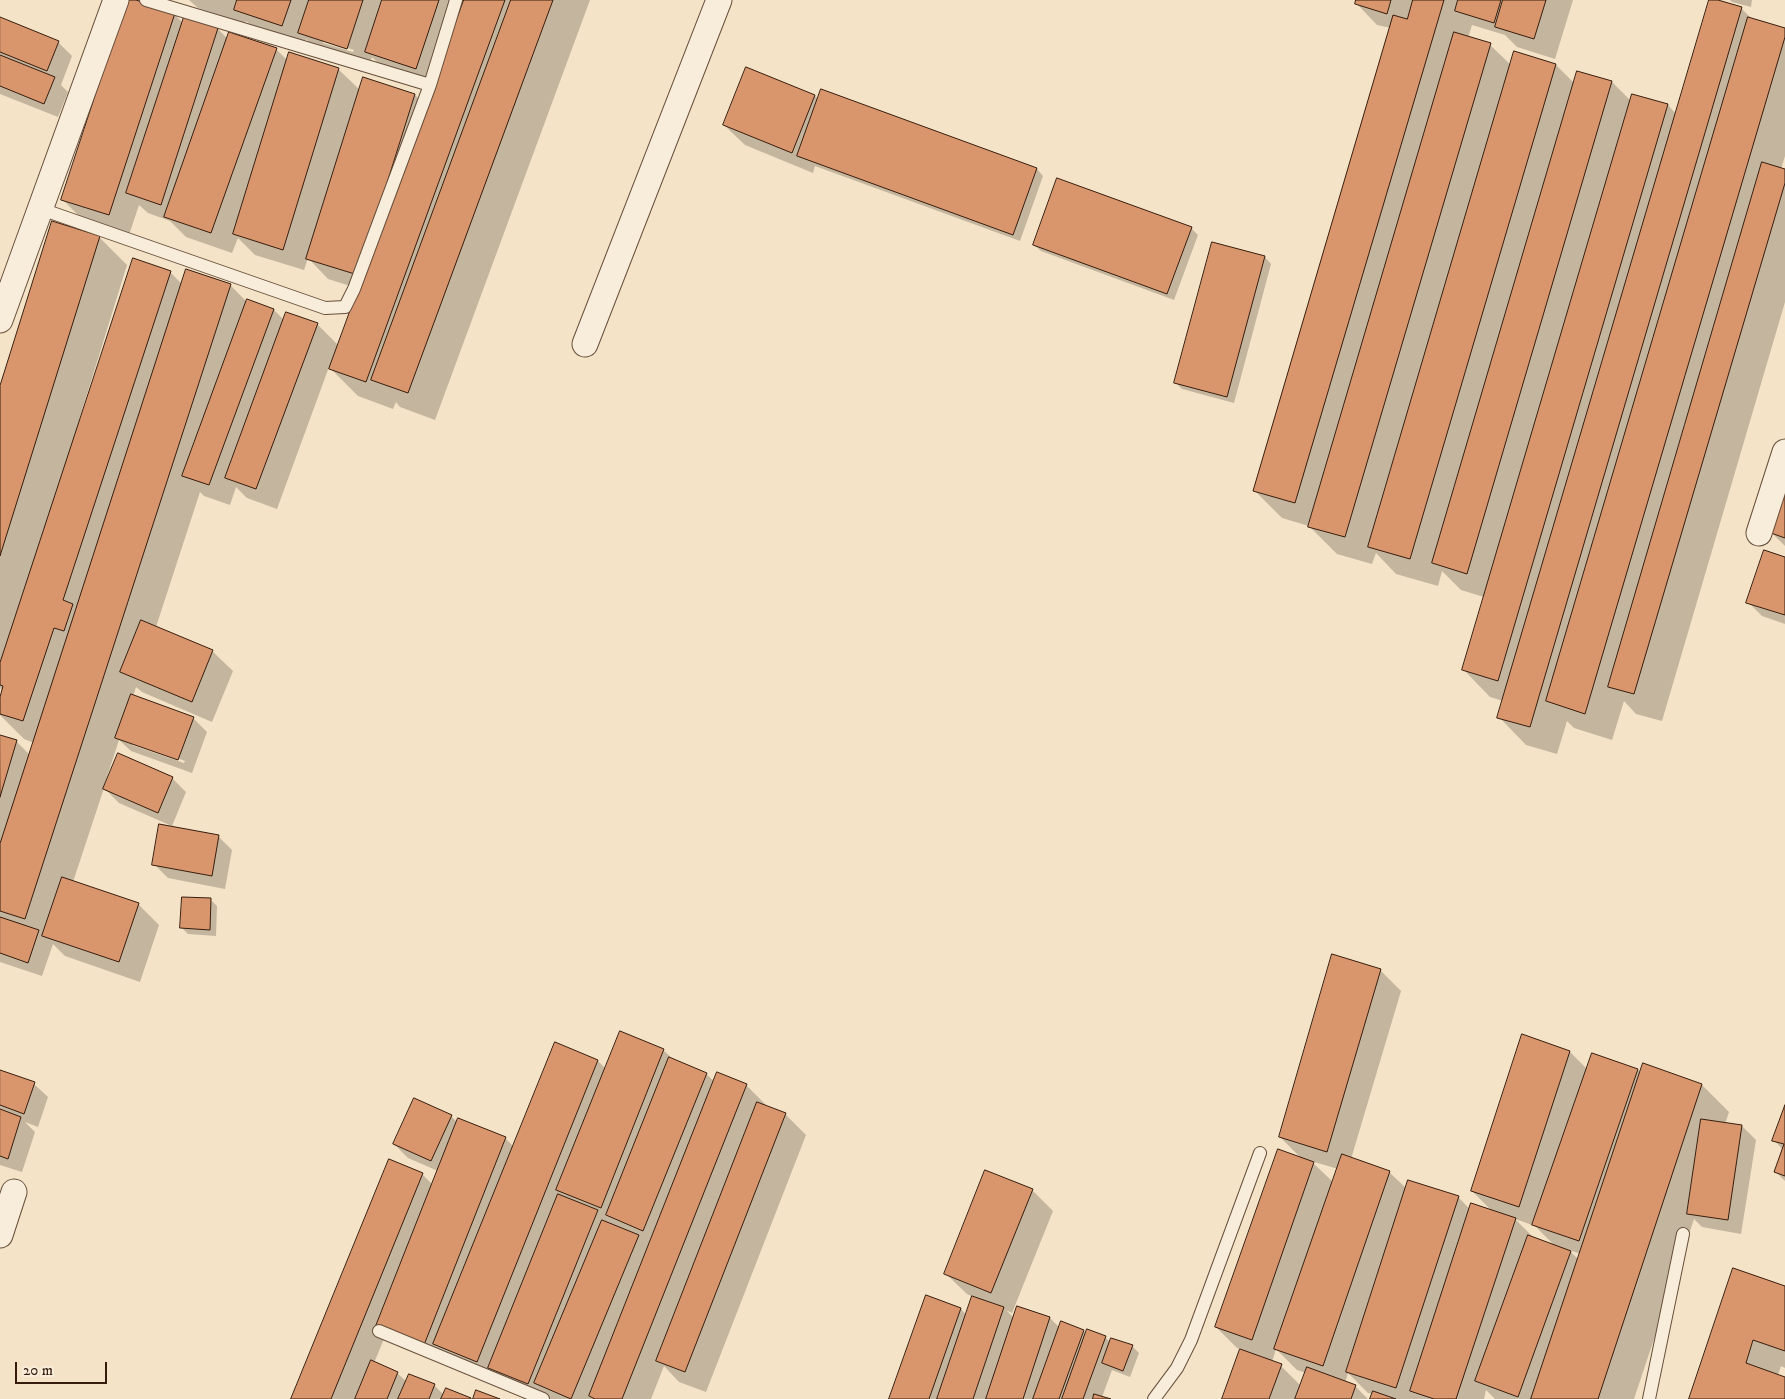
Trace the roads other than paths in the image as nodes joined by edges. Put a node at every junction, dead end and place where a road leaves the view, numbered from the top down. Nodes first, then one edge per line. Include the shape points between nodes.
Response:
1 (116, 0) edge
2 (146, 0) edge
3 (456, 0) edge
4 (719, 0) edge
5 (430, 85) junction
6 (41, 209) junction
7 (6, 280) edge
8 (0, 320) edge
9 (586, 344) dead end
10 (1785, 452) edge
11 (1759, 533) dead end
12 (1260, 1153) dead end
13 (14, 1192) dead end
14 (1683, 1234) dead end
15 (0, 1235) edge
16 (379, 1331) dead end
17 (543, 1399) edge
18 (1154, 1399) edge
19 (1649, 1399) edge

1 - 6 street
2 - 5 lane
3 - 5 lane
4 - 9 street
5 - 6 lane via 345,307 325,308
6 - 7 street
7 - 8 street
10 - 11 street
12 - 18 lane via 1191,1340 1177,1368
13 - 15 street
14 - 19 lane
16 - 17 lane

